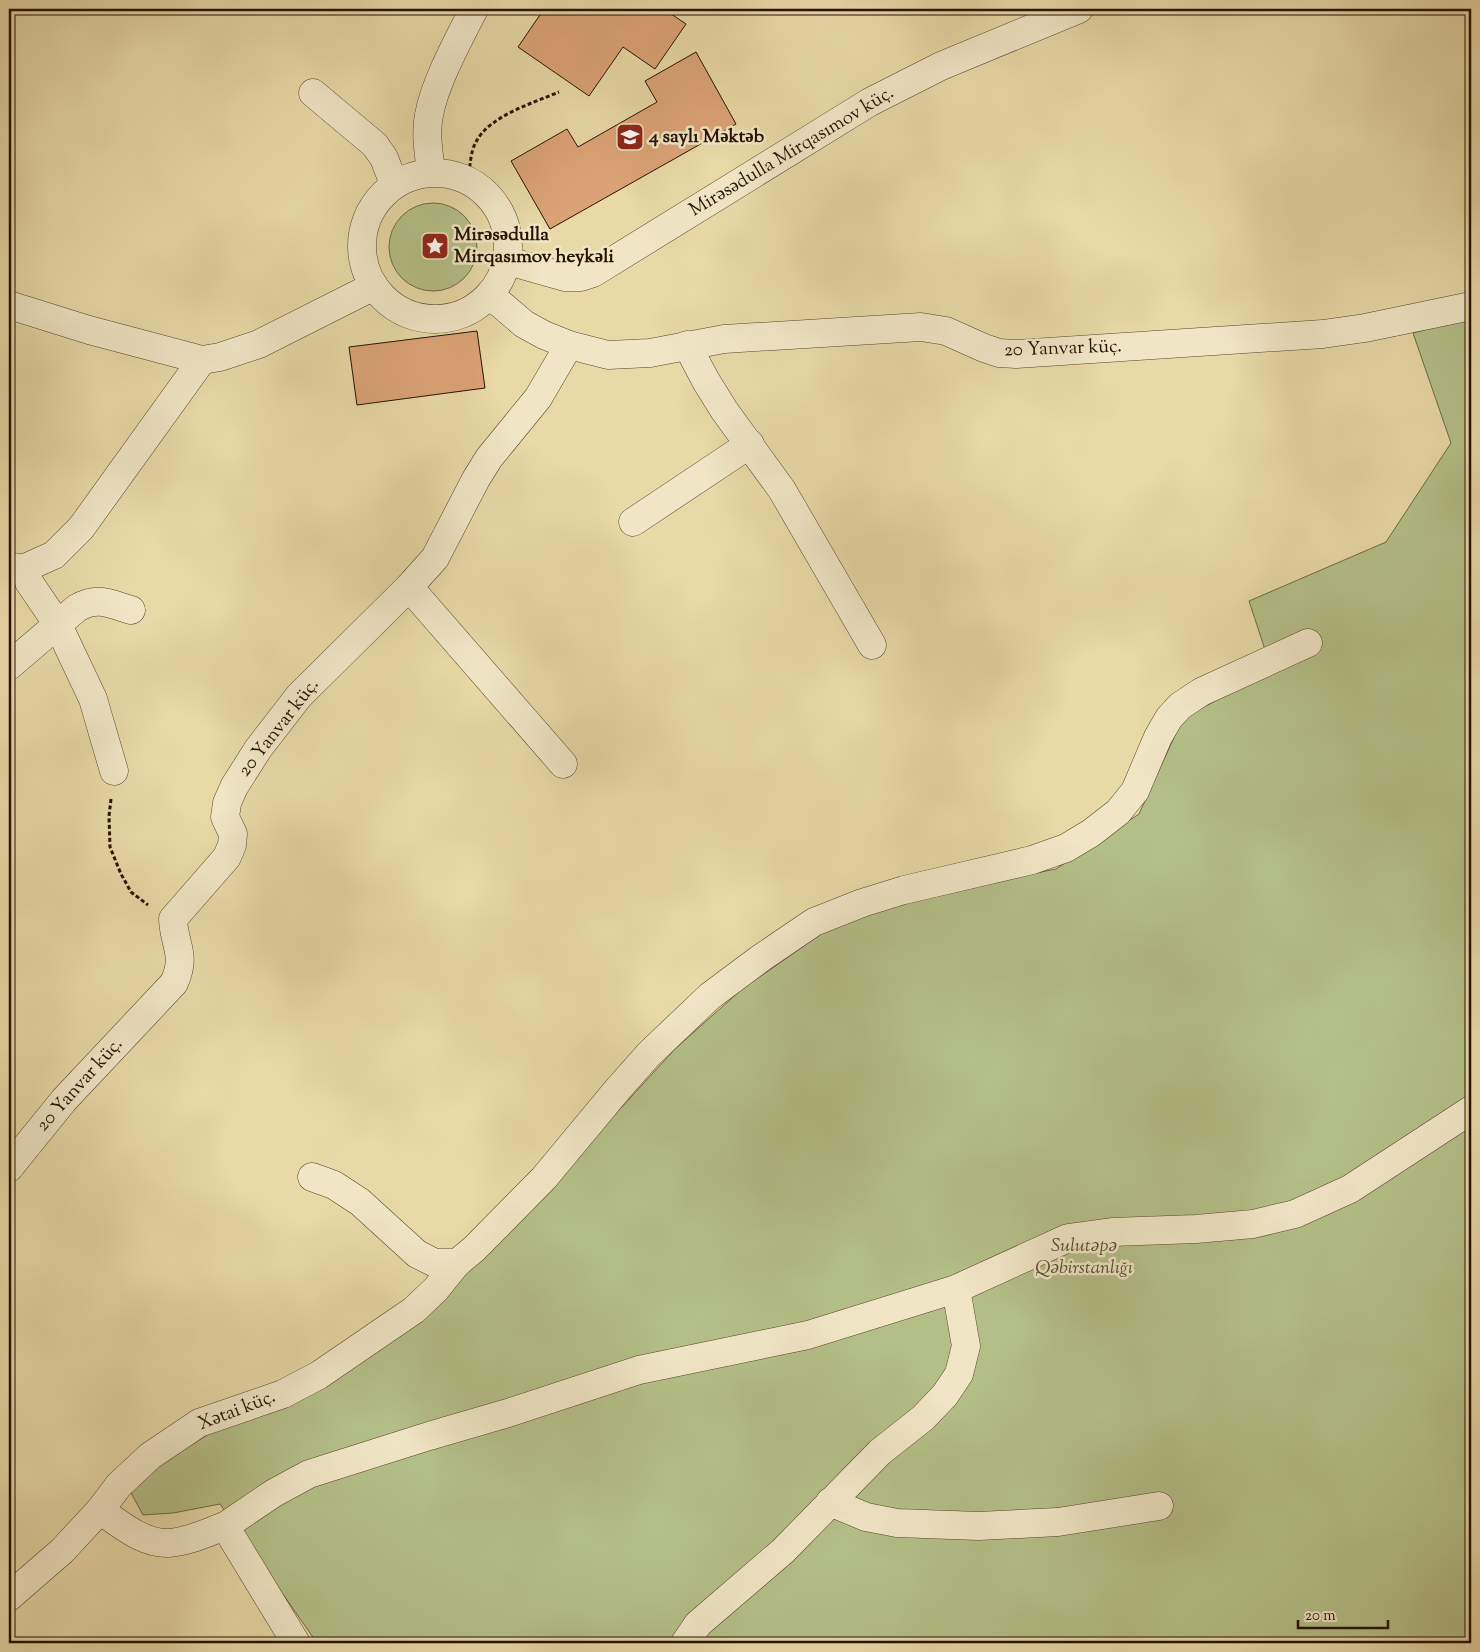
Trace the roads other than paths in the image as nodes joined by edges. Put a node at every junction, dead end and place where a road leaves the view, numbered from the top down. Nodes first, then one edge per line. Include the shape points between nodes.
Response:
1 (474, 9) edge
2 (1079, 9) edge
3 (314, 93) dead end
4 (431, 172) junction
5 (394, 184) junction
6 (508, 261) junction
7 (374, 286) junction
8 (490, 295) junction
9 (9, 305) edge
10 (1471, 306) edge
11 (569, 345) junction
12 (687, 345) junction
13 (202, 360) junction
14 (750, 444) junction
15 (632, 522) dead end
16 (17, 568) edge
17 (409, 587) junction
18 (131, 610) dead end
19 (58, 625) junction
20 (1308, 643) dead end
21 (872, 646) dead end
22 (9, 666) edge
23 (563, 764) dead end
24 (114, 771) road end
25 (1471, 1110) edge
26 (9, 1168) edge
27 (312, 1177) dead end
28 (457, 1263) junction
29 (956, 1289) junction
30 (830, 1502) junction
31 (1159, 1506) dead end
32 (100, 1510) junction
33 (225, 1526) junction
34 (9, 1597) edge
35 (296, 1643) edge
36 (685, 1643) edge

1 - 4 street via 429,115 427,135
2 - 6 street, Mirəsədulla Mirqasımov küç. via 940,66 870,102 593,273 566,277
3 - 5 street via 375,145
4 - 5 street
4 - 6 street via 468,180 497,206 509,242
5 - 7 street via 369,213 362,231 365,270
6 - 8 street
7 - 8 street via 402,312 440,320 468,312
7 - 13 street via 259,344
8 - 11 street, 20 Yanvar küç. via 524,324
9 - 13 street
10 - 12 street, 20 Yanvar küç. via 1323,334 1016,354 984,348 946,330 921,327
11 - 12 street, 20 Yanvar küç. via 623,355
11 - 17 street, 20 Yanvar küç. via 538,398 489,458 435,558
12 - 14 street via 724,410
13 - 16 street via 81,528 54,555
14 - 15 street
14 - 21 street via 801,520
16 - 19 street
17 - 23 street
17 - 26 street, 20 Yanvar küç. via 299,696 258,749 227,803 225,817 233,834 227,857 174,919 180,951 180,970 174,983 64,1100
18 - 19 street via 98,600 77,608
19 - 22 street
19 - 24 street via 93,698
20 - 28 street, Xətai küç. via 1201,692 1180,706 1158,738 1135,791 1118,812 1066,848 1032,860 862,903 814,922 761,958 710,996 649,1054 544,1178
25 - 29 street via 1350,1189 1295,1214 1252,1224 1112,1232 1068,1238
27 - 28 street via 334,1185 360,1202 417,1254 435,1263
28 - 32 street, Xətai küç. via 414,1310 319,1376 284,1394 199,1424 150,1456 119,1484
29 - 30 street via 966,1346 959,1374 923,1418 880,1452
29 - 33 street via 808,1335 639,1370 327,1468 274,1493
30 - 31 street via 866,1517 897,1523 979,1526 1058,1522
30 - 36 street via 783,1551 698,1624
32 - 33 street via 148,1540 169,1543
32 - 34 street, Xətai küç. via 62,1551
33 - 35 street

